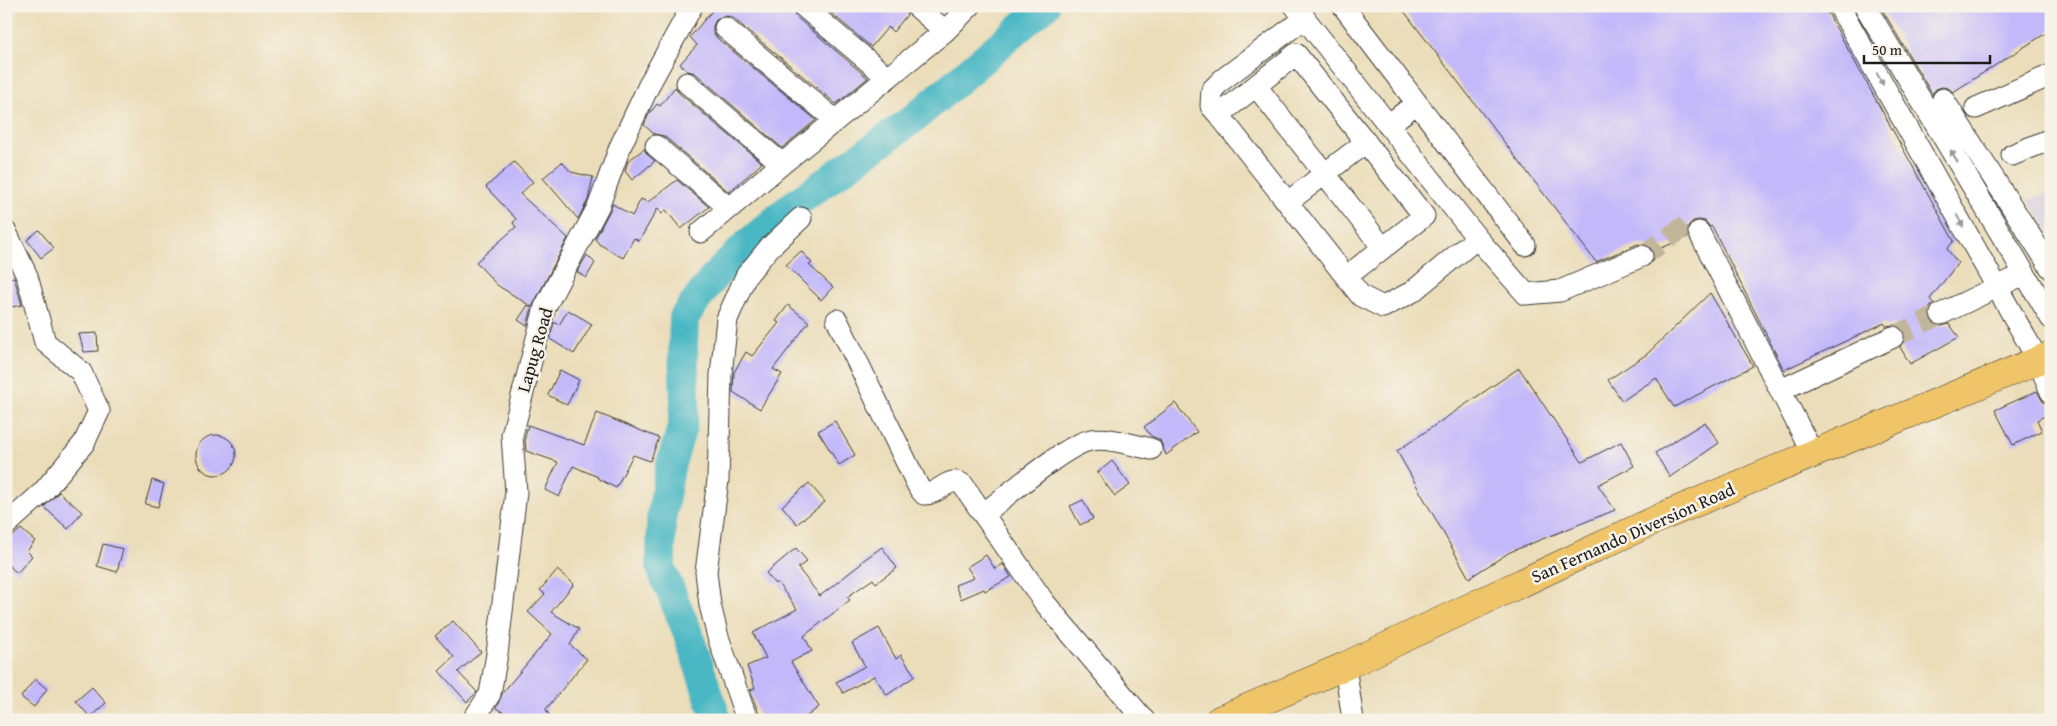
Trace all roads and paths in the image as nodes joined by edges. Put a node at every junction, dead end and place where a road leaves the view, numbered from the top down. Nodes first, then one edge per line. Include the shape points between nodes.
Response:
1 (692, 6) edge
2 (803, 6) edge
3 (916, 6) edge
4 (970, 6) edge
5 (1343, 6) edge
6 (1839, 6) edge
7 (1865, 6) edge
8 (1300, 12) edge
9 (725, 28) dead end
10 (945, 31) junction
11 (2051, 75) edge
12 (888, 78) junction
13 (687, 83) dead end
14 (1256, 86) junction
15 (1943, 99) dead end
16 (1417, 102) junction
17 (1976, 108) dead end
18 (1218, 115) junction
19 (835, 120) junction
20 (1388, 125) junction
21 (2051, 139) edge
22 (1366, 142) junction
23 (656, 146) dead end
24 (2012, 155) dead end
25 (782, 164) junction
26 (1325, 174) junction
27 (1288, 202) junction
28 (729, 208) junction
29 (802, 218) dead end
30 (6, 232) edge
31 (700, 232) dead end
32 (1699, 232) dead end
33 (1476, 238) junction
34 (1525, 245) dead end
35 (1383, 248) junction
36 (1642, 256) tunnel mouth
37 (2051, 268) edge
38 (2024, 274) junction
39 (1346, 277) junction
40 (1996, 287) junction
41 (1941, 314) tunnel mouth
42 (2051, 318) edge
43 (837, 320) dead end
44 (1893, 337) tunnel mouth
45 (2044, 357) edge
46 (1781, 390) junction
47 (2051, 392) edge
48 (1151, 449) dead end
49 (1813, 454) junction
50 (984, 514) junction
51 (6, 524) edge
52 (1345, 666) junction
53 (473, 720) edge
54 (747, 720) edge
55 (1144, 720) edge
56 (1219, 720) edge
57 (1352, 720) edge

1 - 53 street, Lapug Road via 651,81 620,147 599,205 545,307 512,435 516,492 497,654 490,694
2 - 12 street
3 - 10 street
4 - 10 street
5 - 16 street
6 -> 40 street
38 -> 7 street
8 - 18 street via 1212,90 1211,106
8 - 20 street
9 - 19 street
10 - 12 street
11 - 17 street
12 - 19 street
13 - 25 street
14 - 18 street
14 - 22 street via 1296,54
14 - 26 street
15 - 37 street
16 - 20 street
16 - 34 street
18 - 27 street
19 - 25 street
20 - 33 street
21 - 24 street
22 - 26 street
22 - 35 street via 1424,216
23 - 28 street
25 - 28 street
26 - 27 street
26 - 35 street
27 - 39 street
28 - 31 street
29 - 54 street via 769,248 746,276 727,319 721,376 718,480 706,572 718,636
30 - 51 street via 27,276 45,342 82,372 99,412 84,443 43,492
32 - 46 street
33 - 36 street via 1526,294 1560,292
33 - 39 street via 1412,292 1383,307 1361,296
35 - 39 street
38 - 40 street
38 - 42 street
40 - 41 street
40 - 45 street
43 - 50 street via 919,488 924,494 932,494 952,481 958,481
44 - 46 street
45 - 47 street
45 - 49 highway, San Fernando Diversion Road
46 - 49 street
48 - 50 street via 1111,440 1090,440 1066,451
49 - 52 highway, San Fernando Diversion Road via 1666,516
50 - 55 street via 1044,602
52 - 56 highway, San Fernando Diversion Road
52 - 57 street

